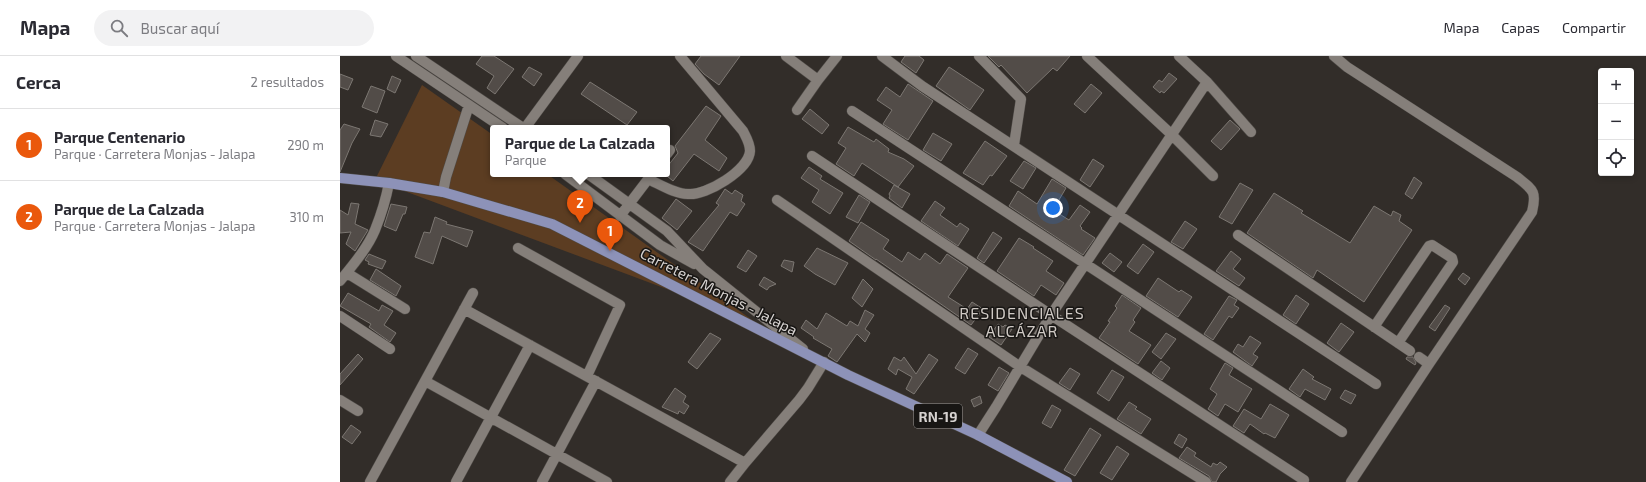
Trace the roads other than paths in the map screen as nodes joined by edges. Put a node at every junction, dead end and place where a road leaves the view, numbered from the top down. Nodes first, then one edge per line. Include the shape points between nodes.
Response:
1 (396, 56) edge
2 (416, 56) edge
3 (578, 56) edge
4 (680, 56) edge
5 (786, 56) edge
6 (837, 56) edge
7 (882, 56) edge
8 (979, 56) edge
9 (1087, 56) edge
10 (1179, 56) edge
11 (1334, 56) edge
12 (818, 80) junction
13 (1207, 82) junction
14 (469, 105) junction
15 (797, 110) dead end
16 (852, 111) dead end
17 (499, 125) edge
18 (520, 125) edge
19 (526, 125) edge
20 (1252, 132) dead end
21 (1171, 134) junction
22 (1014, 145) junction
23 (812, 156) dead end
24 (1213, 176) dead end
25 (569, 177) edge
26 (592, 177) edge
27 (650, 177) edge
28 (340, 178) edge
29 (389, 183) junction
30 (443, 192) junction
31 (777, 200) dead end
32 (630, 203) junction
33 (1118, 214) junction
34 (620, 216) junction
35 (1238, 235) dead end
36 (518, 248) dead end
37 (1086, 264) junction
38 (703, 269) junction
39 (347, 273) junction
40 (340, 281) edge
41 (473, 293) dead end
42 (405, 309) dead end
43 (464, 309) junction
44 (1051, 315) junction
45 (340, 316) edge
46 (1374, 327) junction
47 (1398, 343) junction
48 (530, 345) junction
49 (390, 349) dead end
50 (1410, 351) dead end
51 (808, 353) junction
52 (1420, 358) dead end
53 (824, 362) junction
54 (1429, 364) junction
55 (1019, 366) junction
56 (587, 376) junction
57 (425, 381) junction
58 (596, 381) junction
59 (1376, 384) dead end
60 (340, 400) edge
61 (358, 411) dead end
62 (491, 418) junction
63 (1342, 432) dead end
64 (978, 435) junction
65 (557, 454) junction
66 (745, 462) junction
67 (1304, 480) dead end
68 (370, 482) edge
69 (456, 482) edge
70 (542, 482) edge
71 (607, 482) edge
72 (730, 482) edge
73 (1067, 482) edge
74 (1206, 482) edge
75 (1351, 482) edge

1 - 14 street
2 - 18 street
3 - 19 street
4 - 27 street via 743,131 750,152 746,162 728,180 706,191 689,195 670,190
5 - 12 street
6 - 12 street
7 - 22 street via 922,86
8 - 22 street via 1021,99
9 - 21 street
10 - 13 street
11 - 54 street via 1353,72 1517,177 1531,188 1535,198 1532,212
12 - 15 street
13 - 20 street
13 - 21 street
14 - 17 street
14 - 30 street
16 - 37 street
21 - 24 street
21 - 33 street
22 - 33 street
23 - 44 street
25 - 34 street
26 - 32 street
27 - 32 street
28 - 29 main road, Carretera Monjas - Jalapa / RN-19
29 - 30 main road, Carretera Monjas - Jalapa / RN-19
29 - 39 street via 374,232
30 - 51 main road, Carretera Monjas - Jalapa / RN-19 via 552,224
31 - 55 street
32 - 34 street
32 - 38 street via 667,231
33 - 37 street
33 - 59 street
34 - 38 street via 660,245
35 - 46 street
36 - 56 street via 620,305
37 - 44 street
37 - 63 street
38 - 51 street
39 - 40 street
39 - 42 street
41 - 43 street
43 - 48 street
43 - 57 street
44 - 55 street
44 - 67 street
45 - 49 street
46 - 47 street
46 - 47 street via 1429,246 1432,245 1452,258 1453,262
47 - 50 street
48 - 56 street
48 - 62 street
51 - 53 main road, Carretera Monjas - Jalapa / RN-19
52 - 54 street
53 - 64 main road, Carretera Monjas - Jalapa / RN-19
53 - 66 street via 800,400
54 - 75 street
55 - 64 street
55 - 74 street
56 - 58 street
57 - 62 street
57 - 68 street
58 - 65 street
58 - 66 street
60 - 61 street
62 - 65 street
62 - 69 street
64 - 73 main road, Carretera Monjas - Jalapa / RN-19
65 - 70 street
65 - 71 street
66 - 72 street

